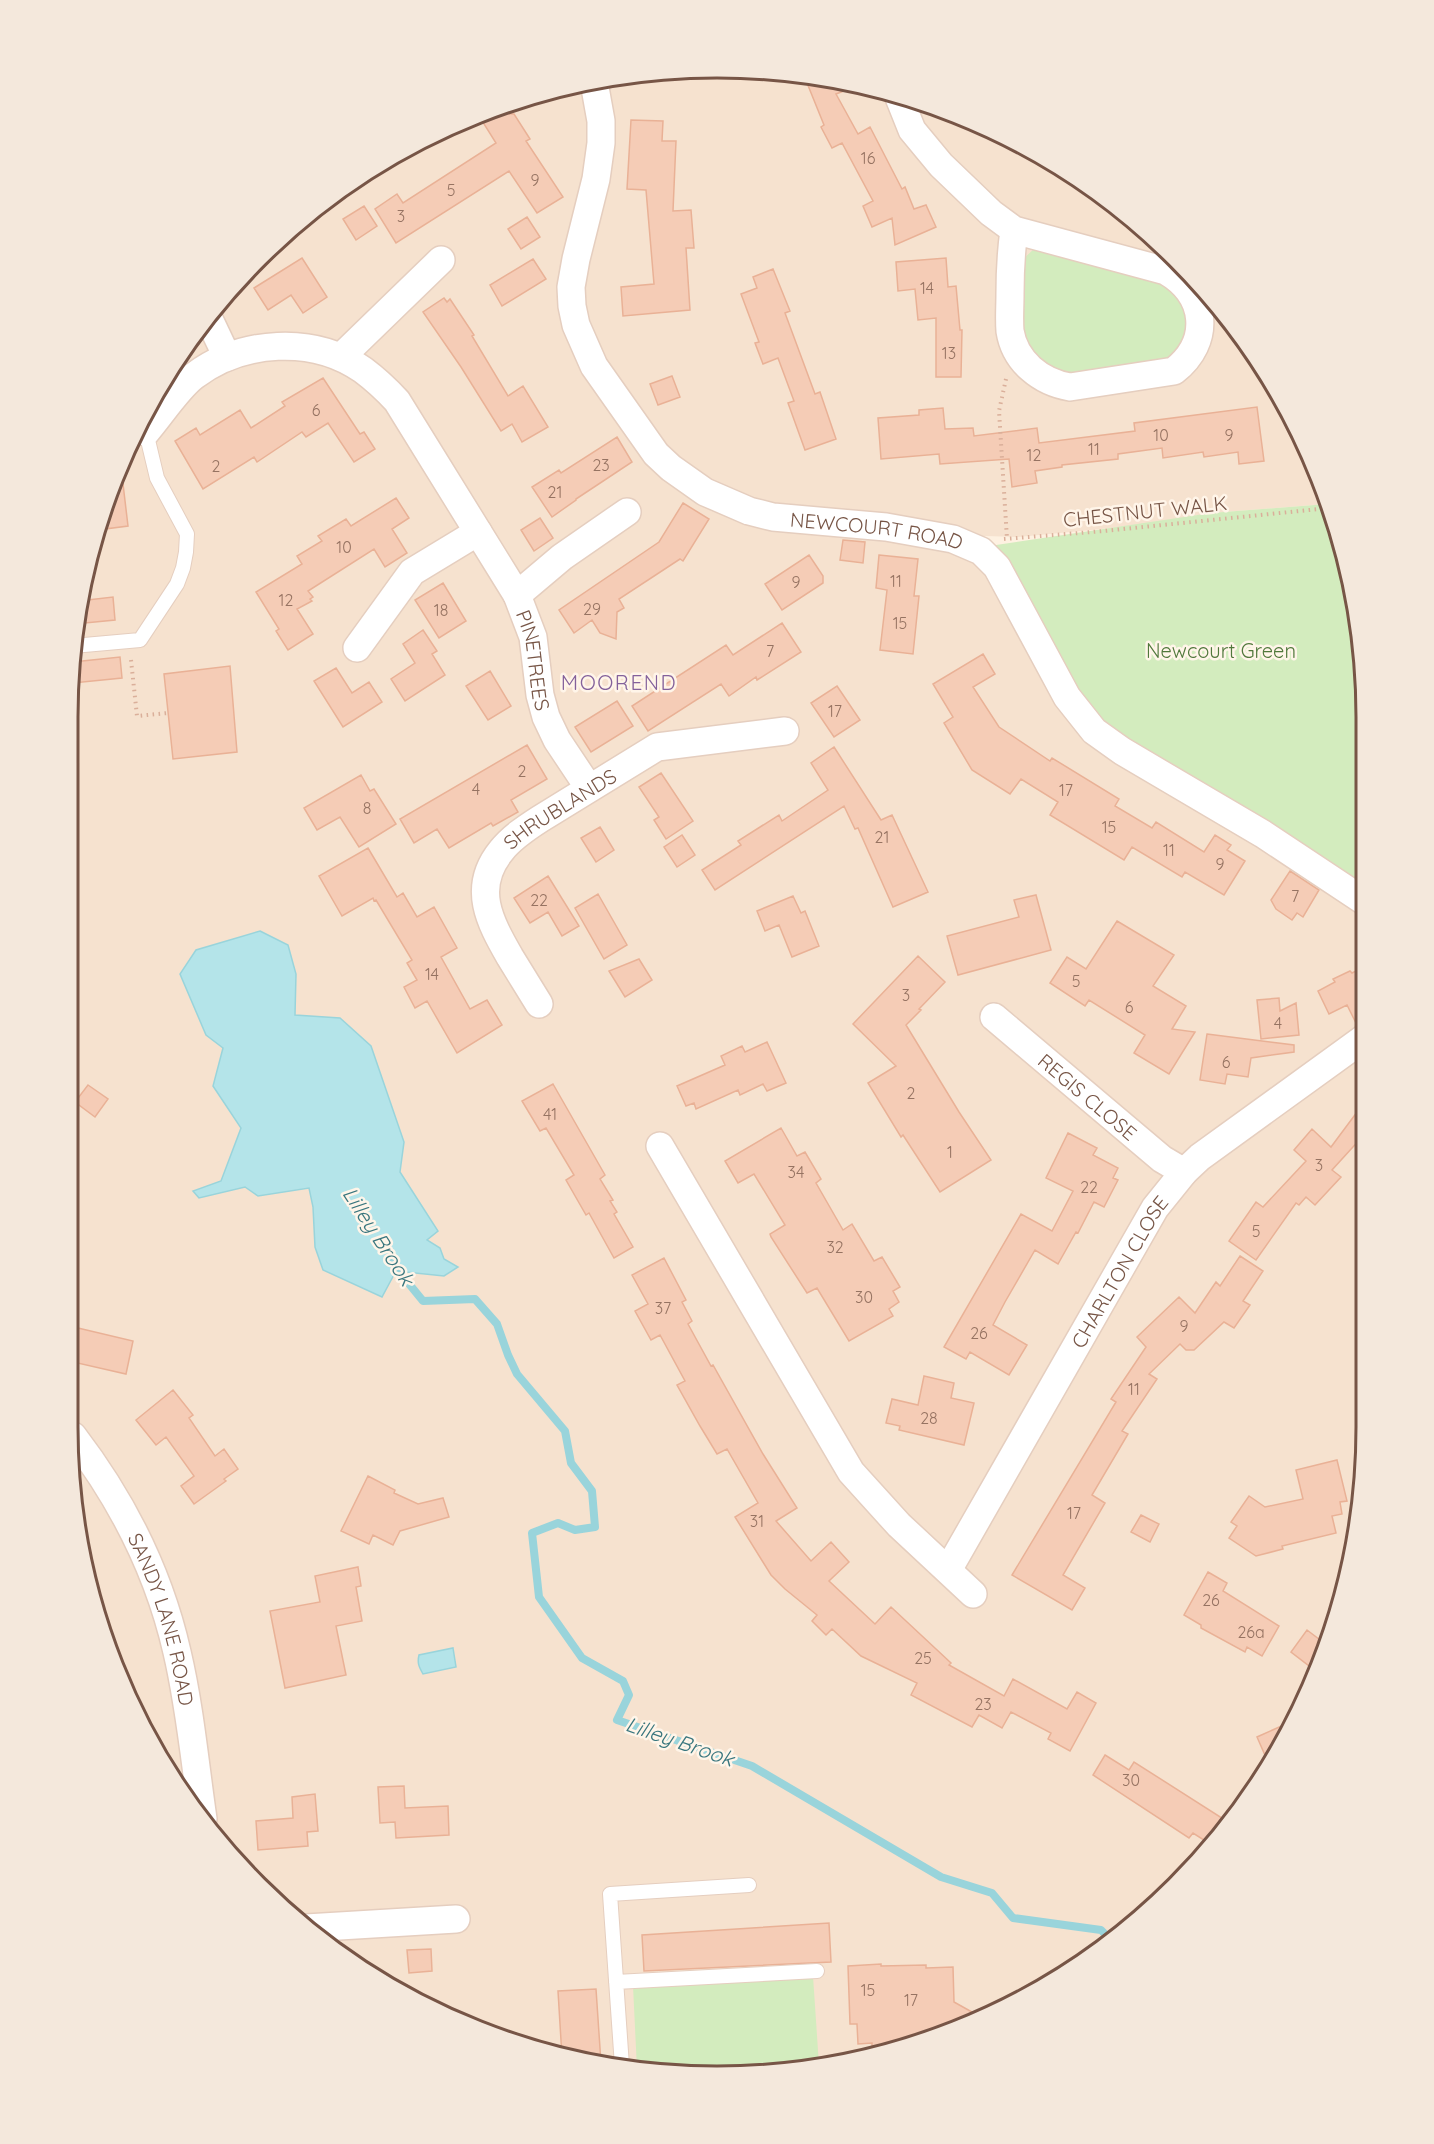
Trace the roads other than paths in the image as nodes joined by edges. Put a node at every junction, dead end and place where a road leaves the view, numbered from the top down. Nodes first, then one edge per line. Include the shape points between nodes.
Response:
1 (595, 89) edge
2 (902, 106) edge
3 (1014, 230) junction
4 (441, 260) dead end
5 (212, 326) edge
6 (227, 357) junction
7 (340, 357) junction
8 (152, 418) edge
9 (144, 434) edge
10 (627, 513) dead end
11 (478, 532) junction
12 (516, 595) junction
13 (82, 645) edge
14 (357, 648) dead end
15 (785, 731) dead end
16 (589, 788) junction
17 (1356, 896) edge
18 (539, 1004) dead end
19 (994, 1017) dead end
20 (1356, 1044) edge
21 (660, 1146) dead end
22 (1184, 1172) junction
23 (78, 1444) edge
24 (948, 1570) junction
25 (973, 1594) dead end
26 (201, 1803) edge
27 (749, 1885) dead end
28 (456, 1919) dead end
29 (320, 1927) edge
30 (817, 1971) dead end
31 (616, 1982) junction
32 (621, 2059) edge

1 - 17 street, NEWCOURT ROAD via 601,143 571,287 572,306 594,366 656,454 705,492 749,511 929,534 981,551 997,567 1067,697 1094,730
2 - 3 street via 912,130 941,165
3 - 3 street via 1166,271 1178,278 1195,300 1200,328 1184,363 1174,371 1070,387 1056,385 1036,373 1014,345 1010,326
4 - 7 street
5 - 6 street
6 - 7 street, PINETREES via 268,346 310,348
6 - 8 street, PINETREES via 192,378
7 - 11 street, PINETREES via 380,383 397,401
9 - 13 lane via 158,478 187,534 183,568 168,599 140,640
10 - 12 street via 562,557
11 - 12 street, PINETREES
11 - 14 street via 412,572
12 - 16 street, PINETREES via 533,637 546,717
15 - 16 street, SHRUBLANDS via 657,747
16 - 18 street, SHRUBLANDS via 518,835 501,850 488,876 485,901 492,926
19 - 22 street, REGIS CLOSE via 1162,1159
20 - 22 street, CHARLTON CLOSE
21 - 24 street via 851,1472 899,1525
22 - 24 street, CHARLTON CLOSE via 1155,1208
23 - 26 street, SANDY LANE ROAD via 134,1531 166,1610 186,1694
24 - 25 street
27 - 31 lane via 610,1894
28 - 29 street
30 - 31 lane
31 - 32 lane

